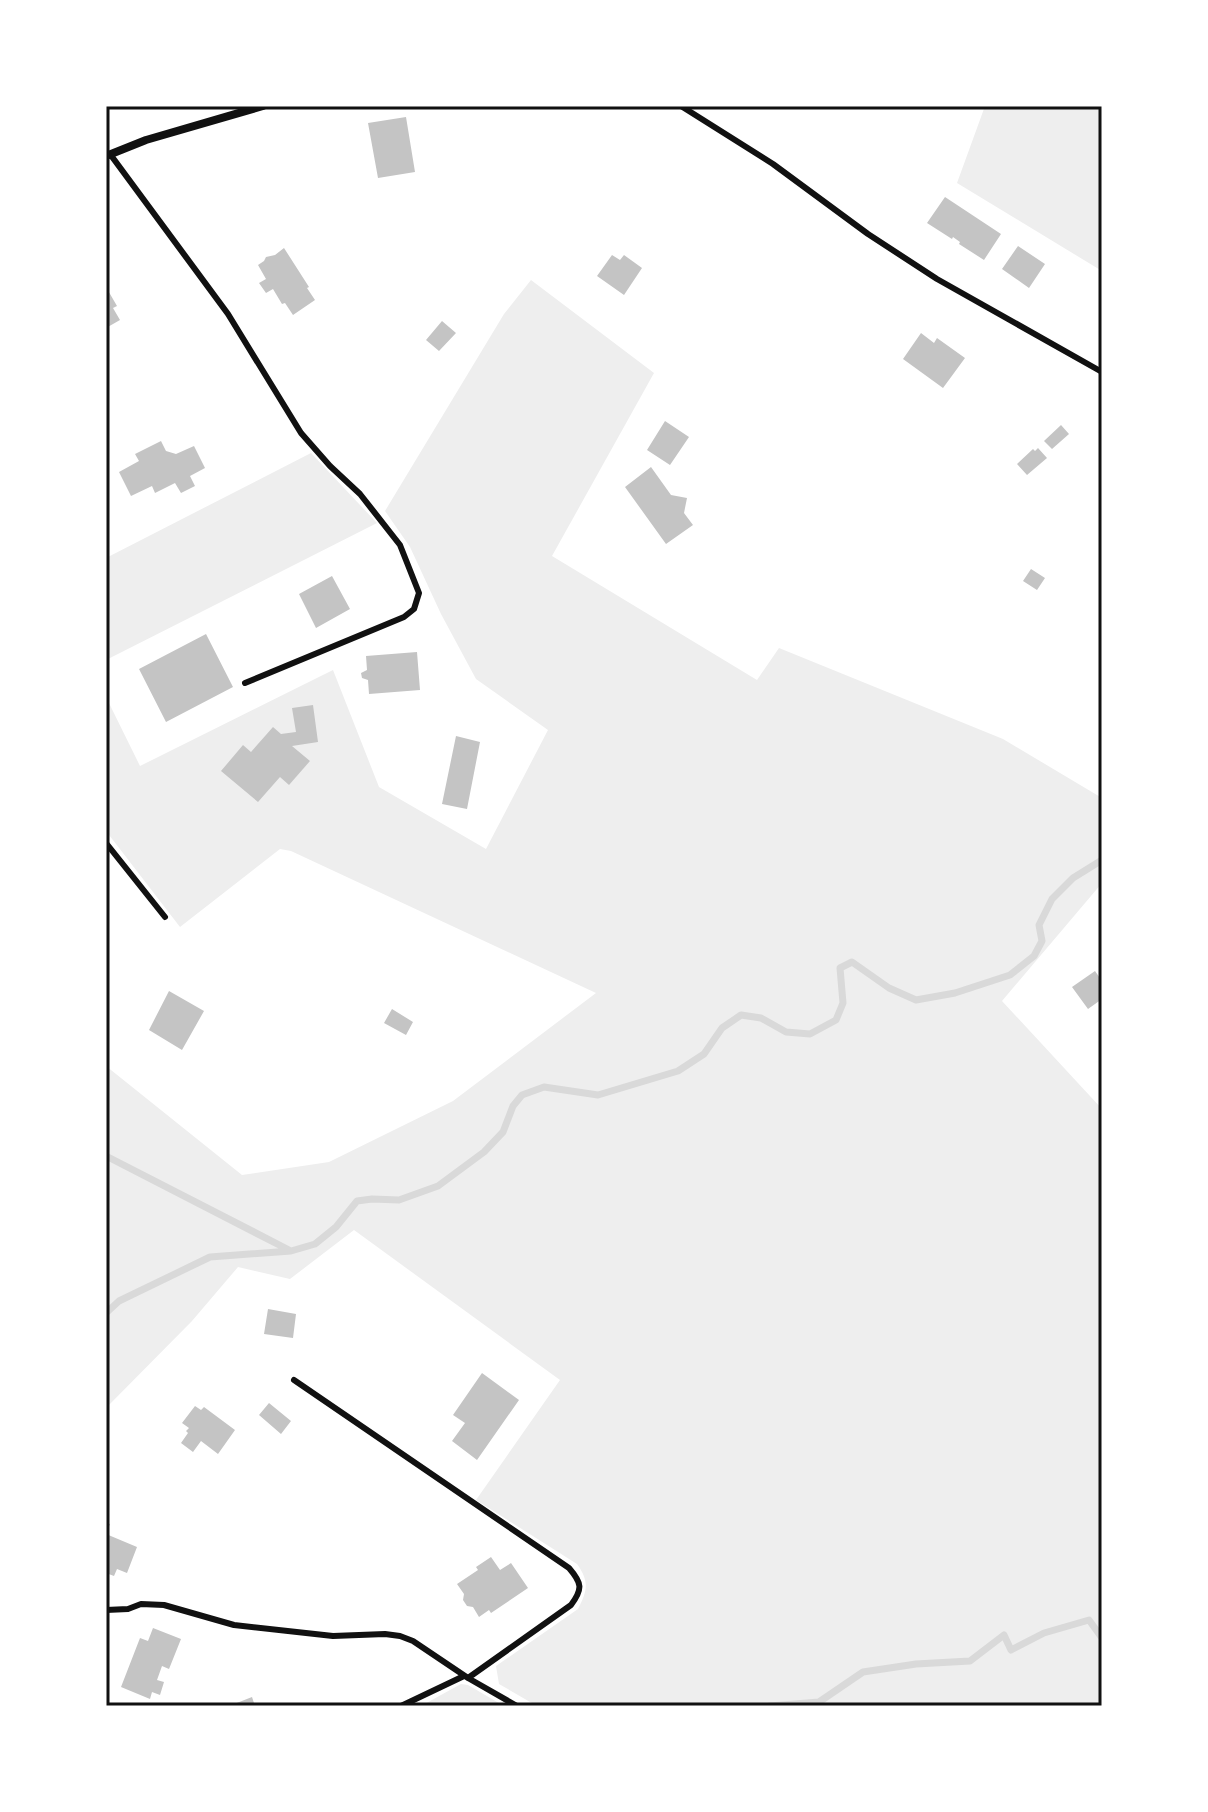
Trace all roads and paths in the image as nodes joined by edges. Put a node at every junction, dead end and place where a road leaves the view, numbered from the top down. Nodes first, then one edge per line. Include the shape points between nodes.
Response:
1 (263, 106) edge
2 (681, 106) edge
3 (108, 155) edge
4 (1102, 372) edge
5 (245, 683) dead end
6 (106, 843) edge
7 (165, 917) dead end
8 (294, 1380) dead end
9 (106, 1610) edge
10 (466, 1677) junction
11 (401, 1706) edge
12 (517, 1706) edge

1 - 3 street
2 - 4 lane via 937,279
3 - 5 lane via 228,314 301,433 400,545 419,593 414,609 404,617
6 - 7 lane
8 - 10 lane via 569,1568 579,1580 579,1594 571,1605
9 - 10 lane via 164,1605 234,1625 333,1636 400,1636
10 - 11 lane
10 - 12 lane

